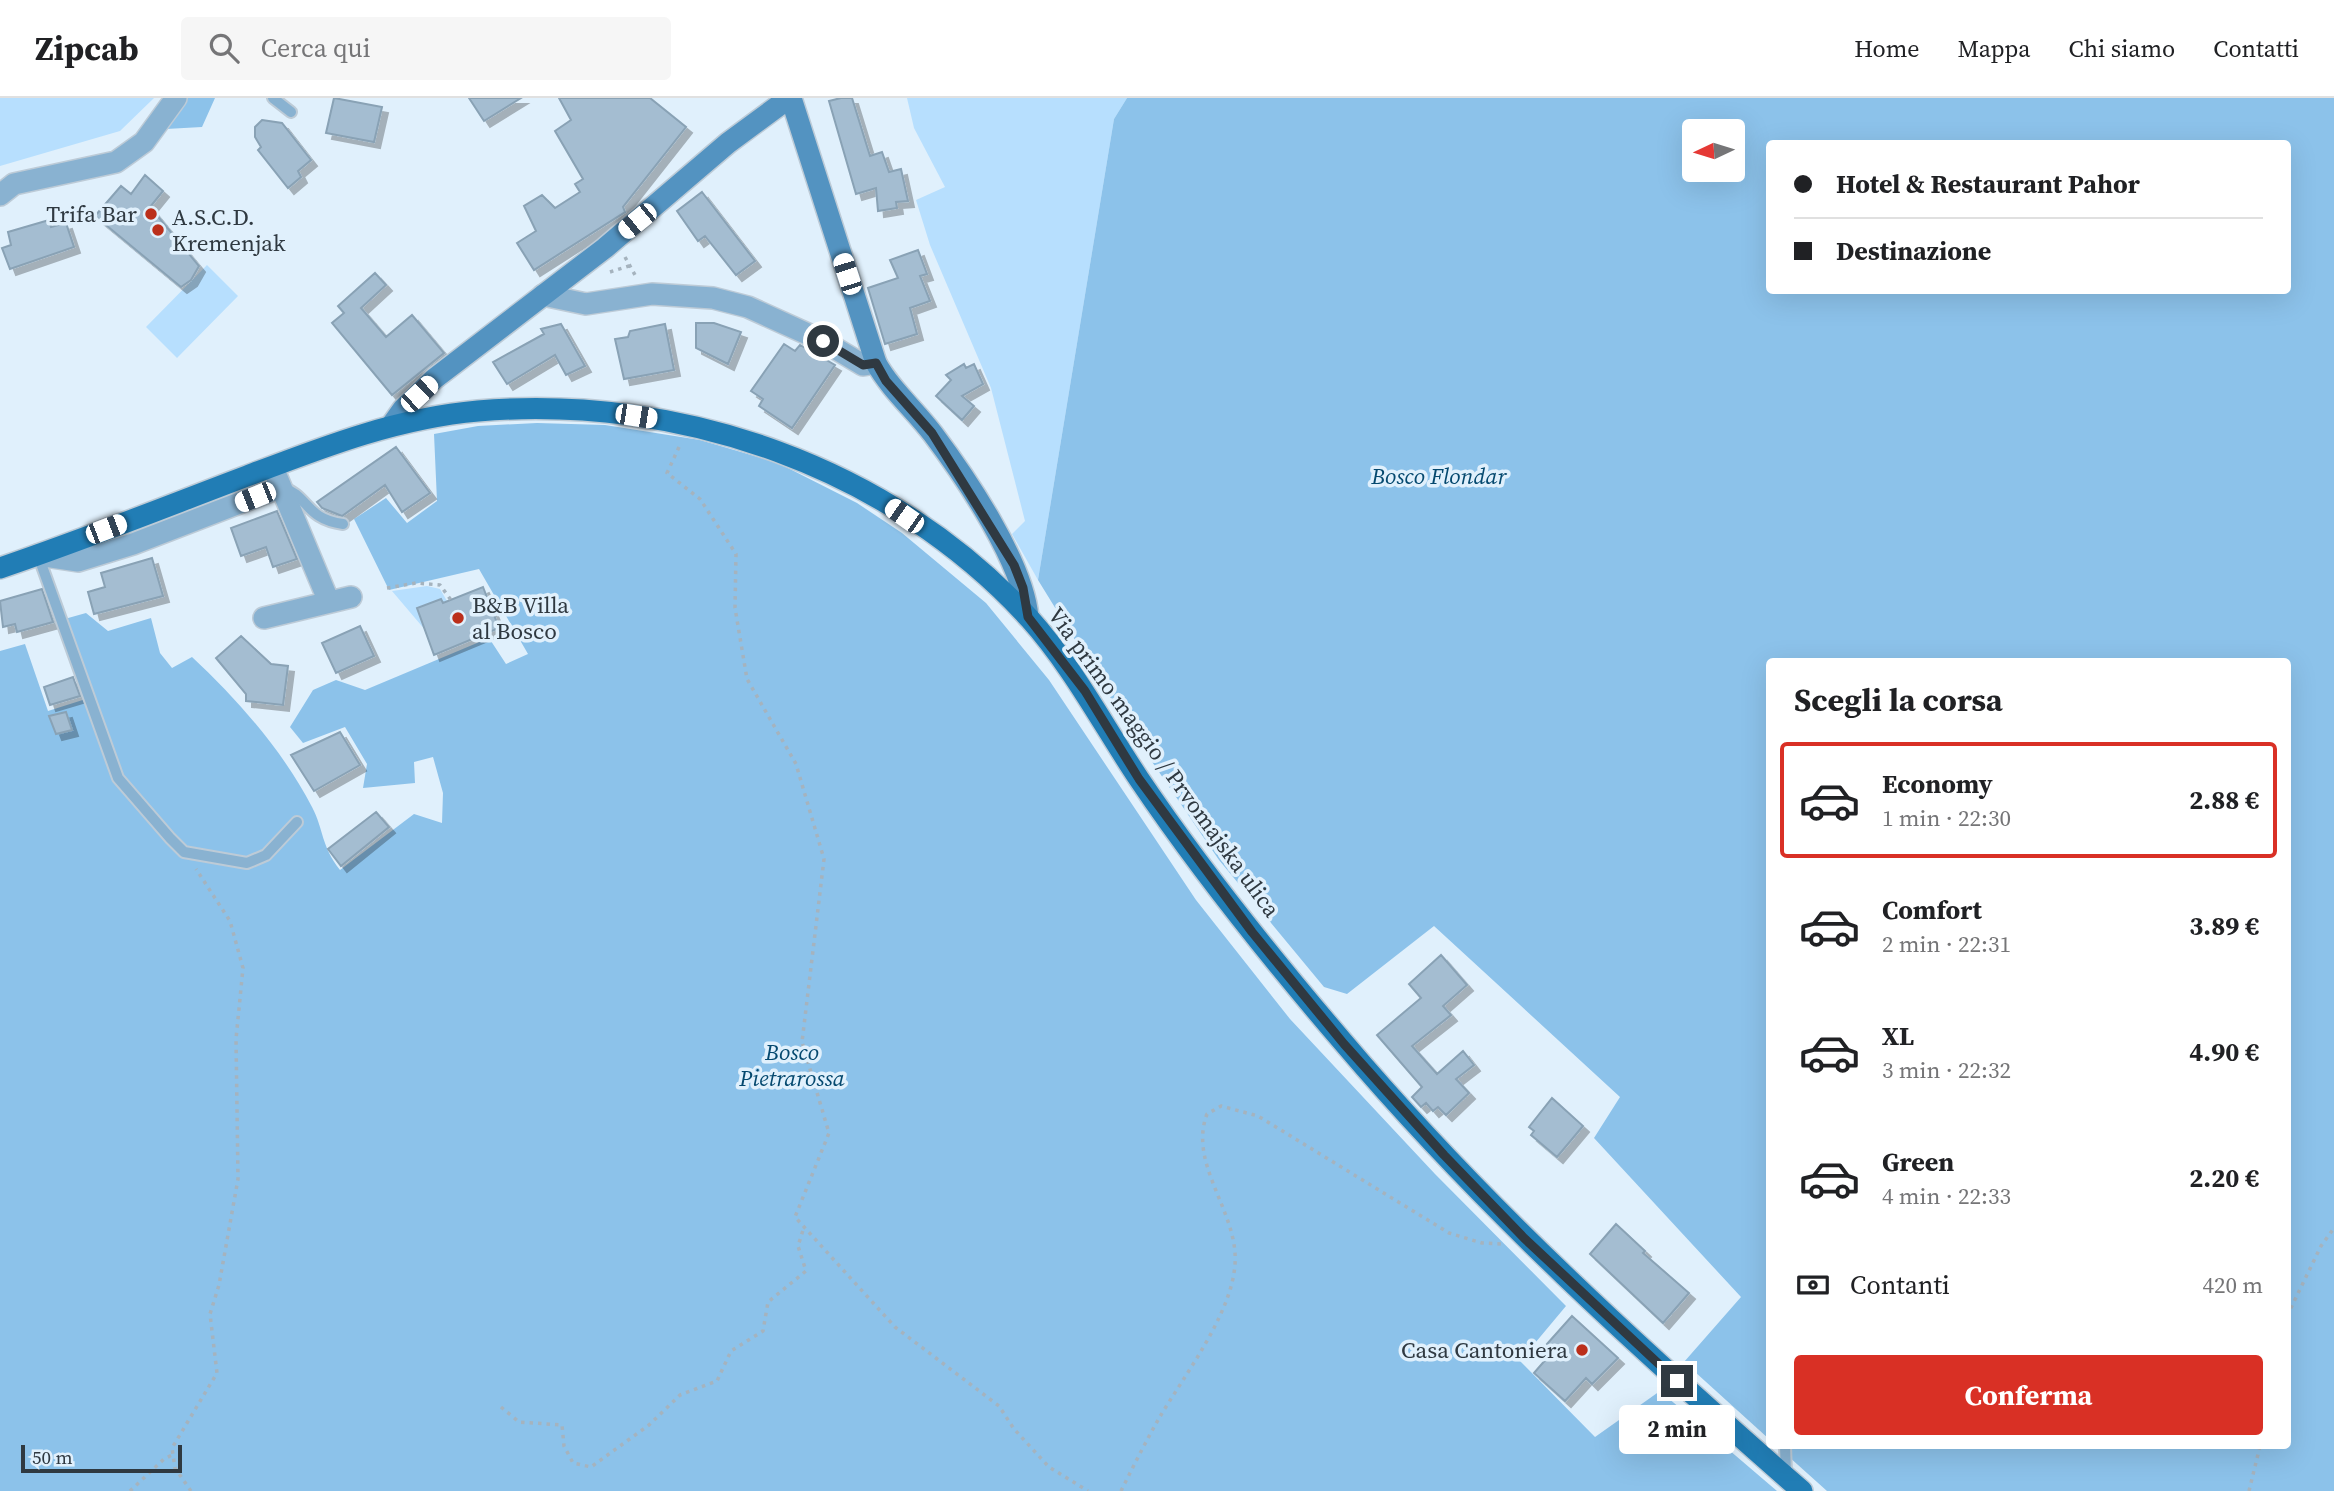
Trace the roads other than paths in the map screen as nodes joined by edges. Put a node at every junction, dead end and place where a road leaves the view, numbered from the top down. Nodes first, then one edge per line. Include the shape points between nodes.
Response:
1 (176, 98) edge
2 (273, 98) edge
3 (790, 98) edge
4 (291, 112) dead end
5 (0, 195) edge
6 (543, 295) junction
7 (876, 363) junction
8 (393, 424) junction
9 (272, 467) junction
10 (281, 487) junction
11 (344, 524) dead end
12 (38, 555) junction
13 (0, 568) edge
14 (351, 597) dead end
15 (330, 602) junction
16 (1028, 617) junction
17 (264, 618) dead end
18 (297, 822) dead end
19 (1786, 1449) edge
20 (1794, 1484) edge

1 - 5 street via 144,142 116,162 14,184
2 - 4 lane
3 - 6 main road
3 - 7 main road
6 - 7 street via 586,304 652,295 713,299 748,307 863,365
6 - 8 main road via 435,379
7 - 16 main road via 966,484 1014,565
8 - 9 main road, Via primo maggio / Prvomajska ulica
8 - 16 main road, Via primo maggio / Prvomajska ulica via 481,411 552,410 610,412 717,430 807,462 886,503 958,554
9 - 10 street
9 - 12 main road, Via primo maggio / Prvomajska ulica
10 - 11 lane via 293,490 325,522
10 - 12 street via 78,561
10 - 15 street
12 - 13 main road, Via primo maggio / Prvomajska ulica
12 - 18 lane via 118,778 184,852 247,863 267,855
14 - 15 street
15 - 17 street
16 - 20 main road, Via primo maggio / Prvomajska ulica via 1079,682 1139,779 1252,932 1344,1044 1524,1238
19 - 20 lane

